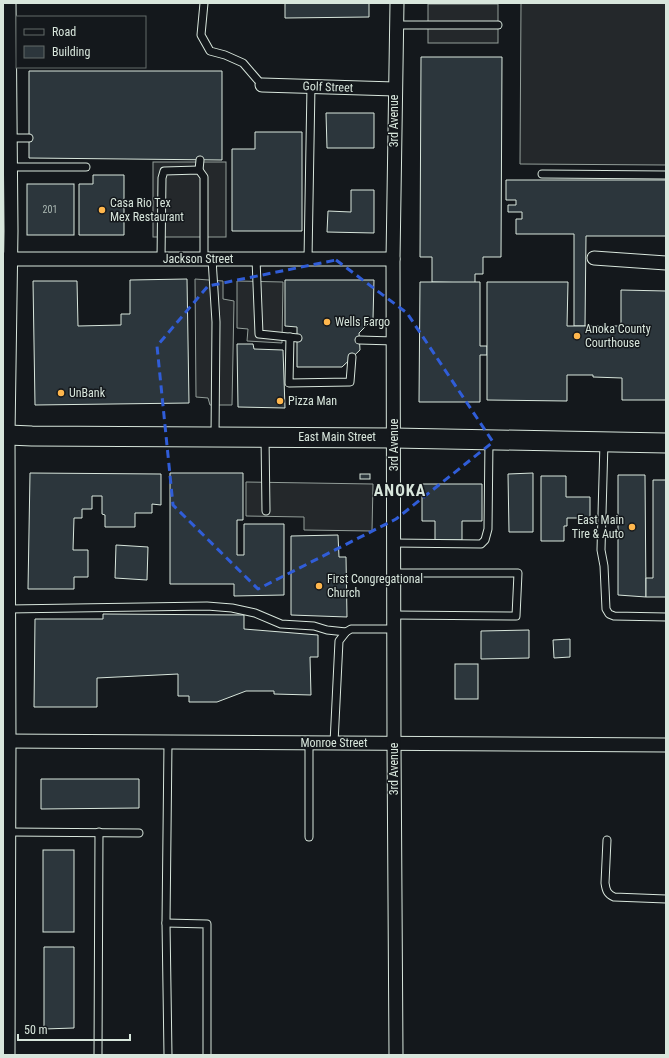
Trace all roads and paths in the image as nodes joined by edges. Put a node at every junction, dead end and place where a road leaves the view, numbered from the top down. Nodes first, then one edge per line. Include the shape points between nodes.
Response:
1 (9, 3) edge
2 (204, 3) edge
3 (397, 3) edge
4 (498, 24) dead end
5 (396, 25) junction
6 (262, 85) joint
7 (311, 86) junction
8 (395, 89) junction
9 (10, 138) junction
10 (29, 138) dead end
11 (200, 160) dead end
12 (10, 167) junction
13 (86, 167) dead end
14 (200, 170) junction
15 (542, 174) dead end
16 (666, 175) edge
17 (7, 258) edge
18 (594, 258) dead end
19 (161, 259) junction
20 (208, 259) junction
21 (256, 259) junction
22 (308, 259) junction
23 (393, 259) junction
24 (666, 263) edge
25 (290, 337) junction
26 (298, 338) dead end
27 (359, 340) dead end
28 (394, 341) junction
29 (352, 357) dead end
30 (5, 436) edge
31 (215, 436) junction
32 (265, 437) junction
33 (394, 438) junction
34 (489, 439) junction
35 (604, 442) junction
36 (666, 443) edge
37 (266, 511) dead end
38 (394, 543) junction
39 (394, 573) junction
40 (394, 615) junction
41 (666, 616) edge
42 (7, 617) edge
43 (394, 629) junction
44 (346, 632) junction
45 (6, 741) edge
46 (168, 743) junction
47 (309, 743) junction
48 (334, 743) junction
49 (394, 744) junction
50 (666, 746) edge
51 (6, 814) edge
52 (8, 832) junction
53 (99, 832) junction
54 (139, 832) dead end
55 (309, 836) dead end
56 (607, 840) dead end
57 (666, 899) edge
58 (166, 923) junction
59 (8, 1055) edge
60 (98, 1055) edge
61 (168, 1055) edge
62 (207, 1055) edge
63 (396, 1055) edge

1 - 9 street
2 - 6 lane via 201,35 210,51 243,63
3 - 5 street, 3rd Avenue
4 - 5 lane
5 - 8 street, 3rd Avenue
6 - 7 street, Golf Street
7 - 8 street, Golf Street
7 - 22 lane
8 - 23 street, 3rd Avenue
9 - 10 lane
9 - 12 street
11 - 14 lane
12 - 13 lane
12 - 17 street
14 - 19 lane via 164,171
14 - 20 lane via 204,177
15 - 16 lane
17 - 19 street, Jackson Street
17 - 30 street
18 - 24 street
19 - 20 street, Jackson Street
20 - 21 street, Jackson Street
20 - 31 lane via 216,322
21 - 22 street, Jackson Street
21 - 25 lane via 260,334
22 - 23 street, Jackson Street
23 - 28 street, 3rd Avenue
25 - 26 lane
25 - 29 lane via 289,383 350,382
27 - 28 lane
28 - 33 street, 3rd Avenue
30 - 31 main road, East Main Street
30 - 42 street
31 - 32 main road, East Main Street
32 - 33 main road, East Main Street
32 - 37 lane
33 - 34 main road, East Main Street
33 - 38 street, 3rd Avenue
34 - 35 main road, East Main Street
34 - 38 lane via 488,529 485,540 481,544
35 - 36 main road, East Main Street
35 - 41 lane via 601,550 606,609 614,616
38 - 39 street, 3rd Avenue
39 - 40 street, 3rd Avenue
39 - 40 lane via 518,573 516,616
40 - 43 street, 3rd Avenue
42 - 44 lane via 207,606 255,613 281,624 314,626
42 - 45 street
43 - 44 lane via 351,629
43 - 49 street, 3rd Avenue
44 - 48 lane via 339,641
45 - 46 street, Monroe Street
45 - 51 street
46 - 47 street, Monroe Street
46 - 58 lane
47 - 48 street, Monroe Street
47 - 55 lane
48 - 49 street, Monroe Street
49 - 50 street, Monroe Street
49 - 63 street, 3rd Avenue
51 - 52 street
52 - 53 lane
52 - 59 street
53 - 54 lane
53 - 60 lane
56 - 57 lane via 605,883 608,895
58 - 61 lane
58 - 62 lane via 207,924

